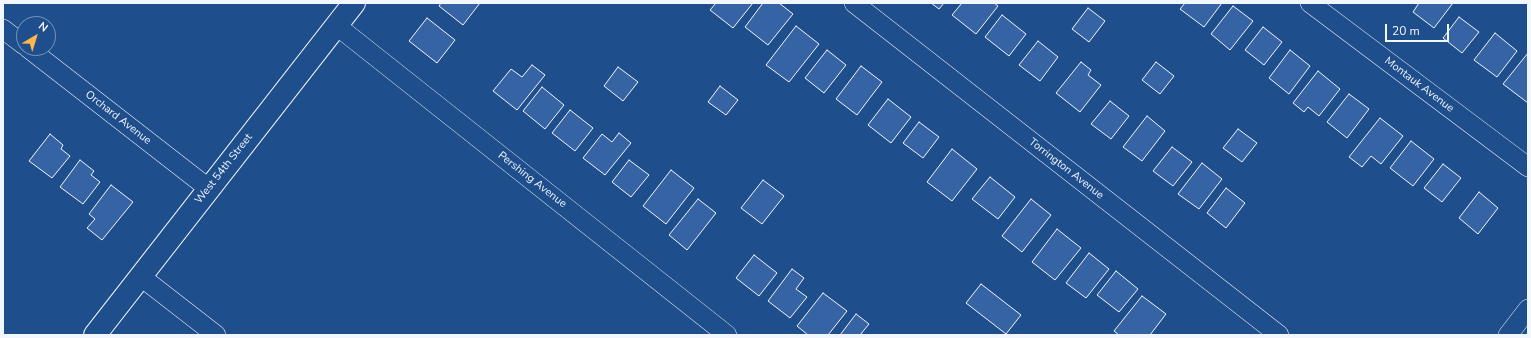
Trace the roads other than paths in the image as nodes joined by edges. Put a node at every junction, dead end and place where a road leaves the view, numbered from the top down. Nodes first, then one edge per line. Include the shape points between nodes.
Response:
1 (354, 3) edge
2 (854, 3) edge
3 (1310, 3) edge
4 (337, 26) junction
5 (3, 29) edge
6 (16, 39) edge
7 (38, 56) edge
8 (1528, 167) edge
9 (208, 188) junction
10 (140, 276) junction
11 (1528, 309) edge
12 (95, 335) edge
13 (216, 335) edge
14 (727, 335) edge
15 (1279, 335) edge
16 (1508, 335) edge

1 - 4 street, West 54th Street
2 - 15 street, Torrington Avenue
3 - 8 street, Montauk Avenue
4 - 9 street, West 54th Street
4 - 14 street, Pershing Avenue
5 - 6 street
7 - 9 street, Orchard Avenue
9 - 10 street, West 54th Street
10 - 12 street, West 54th Street
10 - 13 street
11 - 16 street

